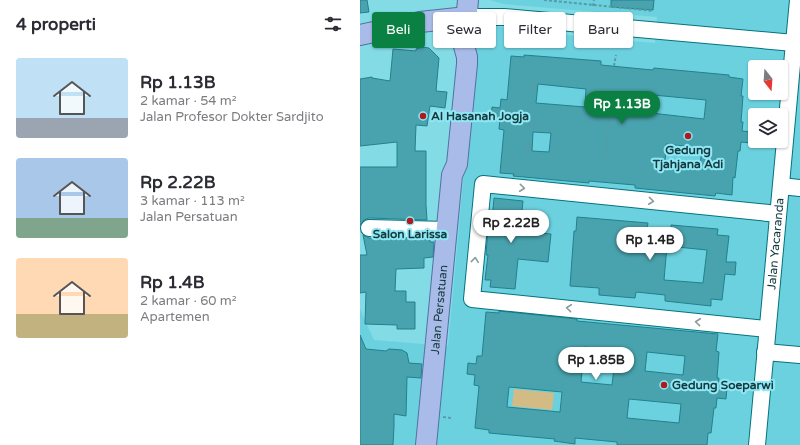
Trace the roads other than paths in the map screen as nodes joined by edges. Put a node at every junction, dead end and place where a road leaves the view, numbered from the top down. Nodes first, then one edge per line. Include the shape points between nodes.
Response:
1 (798, 0) edge
2 (467, 8) edge
3 (360, 35) edge
4 (795, 49) edge
5 (781, 186) junction
6 (800, 188) edge
7 (778, 214) junction
8 (369, 228) dead end
9 (447, 230) junction
10 (767, 329) junction
11 (766, 352) junction
12 (800, 355) edge
13 (426, 445) edge
14 (757, 445) edge

1 - 4 street, Jalan Yacaranda
2 - 3 main road via 420,22
2 - 4 street via 504,17
2 - 9 main road, Jalan Persatuan via 464,46 458,59 448,164 452,175
4 - 5 street, Jalan Yacaranda
5 - 6 street
5 - 7 street, Jalan Yacaranda
7 - 10 street, Jalan Yacaranda
10 -> 7 street via 472,298 483,184
8 - 9 street
9 - 13 main road, Jalan Persatuan
10 - 11 street, Jalan Yacaranda
11 - 12 street
11 - 14 street, Jalan Yacaranda

